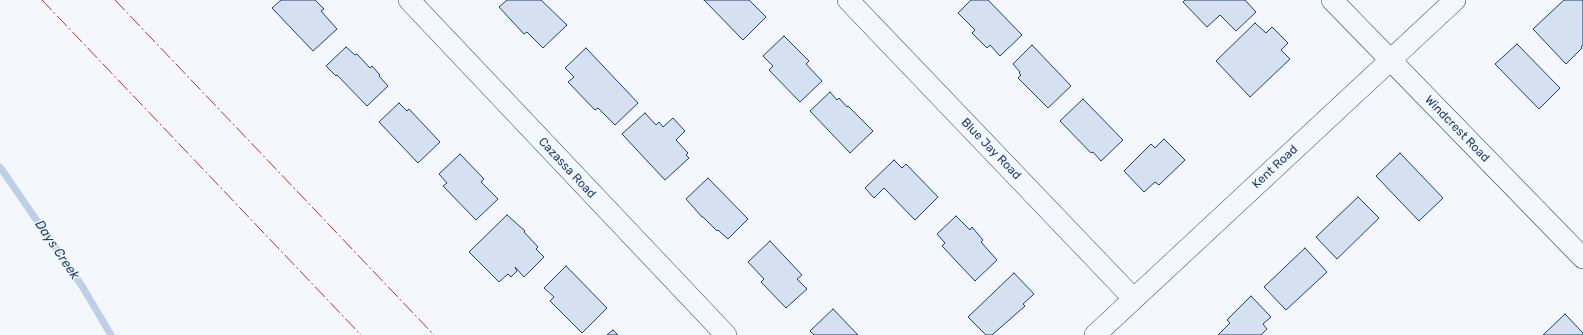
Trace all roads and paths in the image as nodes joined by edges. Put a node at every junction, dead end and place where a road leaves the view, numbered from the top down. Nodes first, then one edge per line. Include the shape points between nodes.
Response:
1 (409, 0) edge
2 (848, 0) edge
3 (1332, 0) edge
4 (1455, 0) edge
5 (1390, 61) junction
6 (1583, 258) edge
7 (1133, 298) junction
8 (726, 335) edge
9 (1095, 335) edge

1 - 8 street, Cazassa Road
2 - 7 street, Blue Jay Road
3 - 5 street, Windcrest Road
4 - 5 street, Kent Road
5 - 6 street, Windcrest Road
5 - 7 street, Kent Road
7 - 9 street, Kent Road

